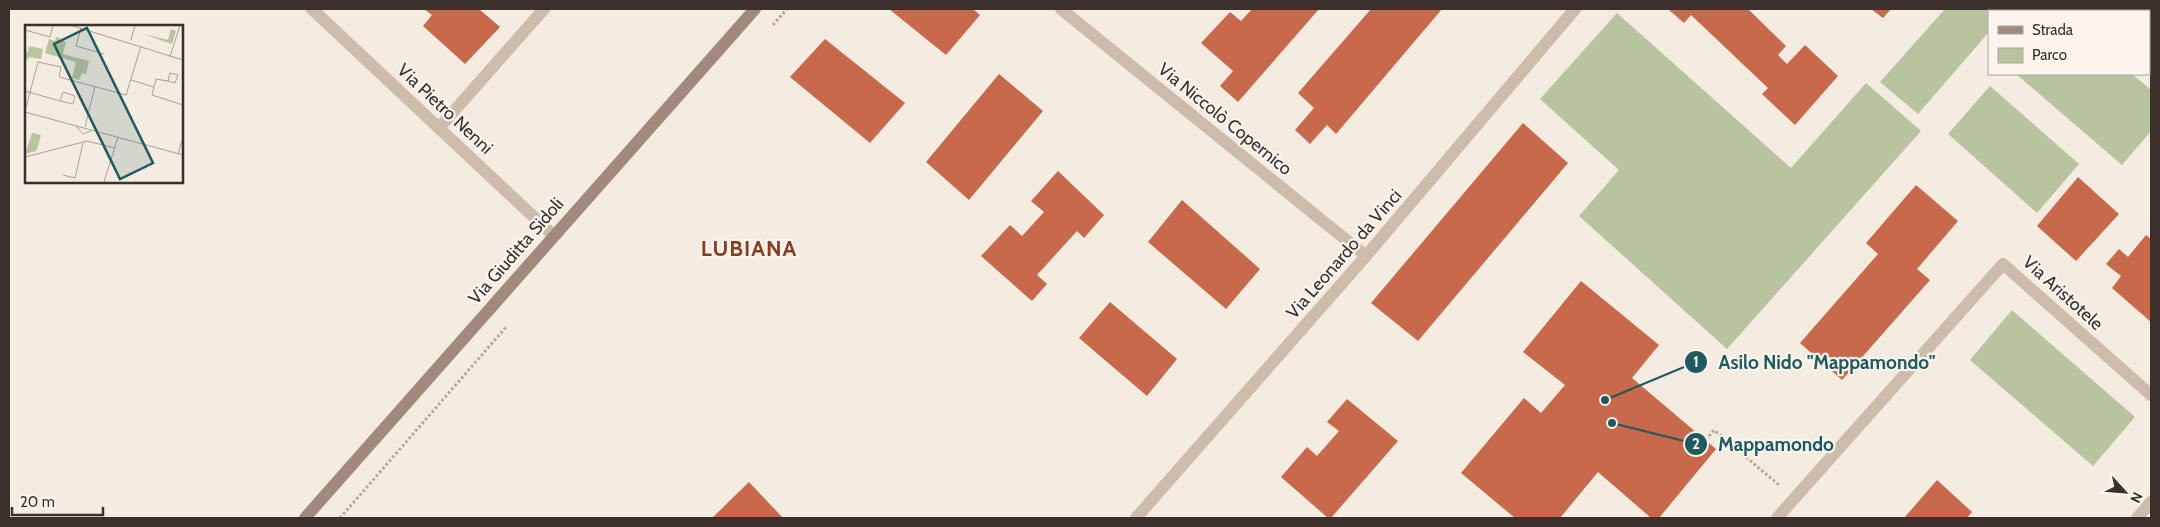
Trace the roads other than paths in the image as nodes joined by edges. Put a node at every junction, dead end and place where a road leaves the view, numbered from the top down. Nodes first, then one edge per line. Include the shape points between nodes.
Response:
1 (312, 9) edge
2 (544, 9) edge
3 (756, 9) edge
4 (1061, 9) edge
5 (1575, 9) edge
6 (439, 128) junction
7 (553, 235) junction
8 (1366, 256) junction
9 (2151, 395) edge
10 (2151, 502) edge
11 (305, 518) edge
12 (1136, 518) edge
13 (1777, 518) edge
14 (2137, 518) edge

1 - 6 street, Via Pietro Nenni
2 - 6 street
3 - 7 street, Via Giuditta Sidoli
4 - 8 street, Via Niccolò Copernico
5 - 8 street, Via Leonardo da Vinci
6 - 7 street, Via Pietro Nenni
7 - 11 street, Via Giuditta Sidoli
8 - 12 street, Via Leonardo da Vinci
9 - 13 street, Via Aristotele via 2004,264
10 - 14 street

